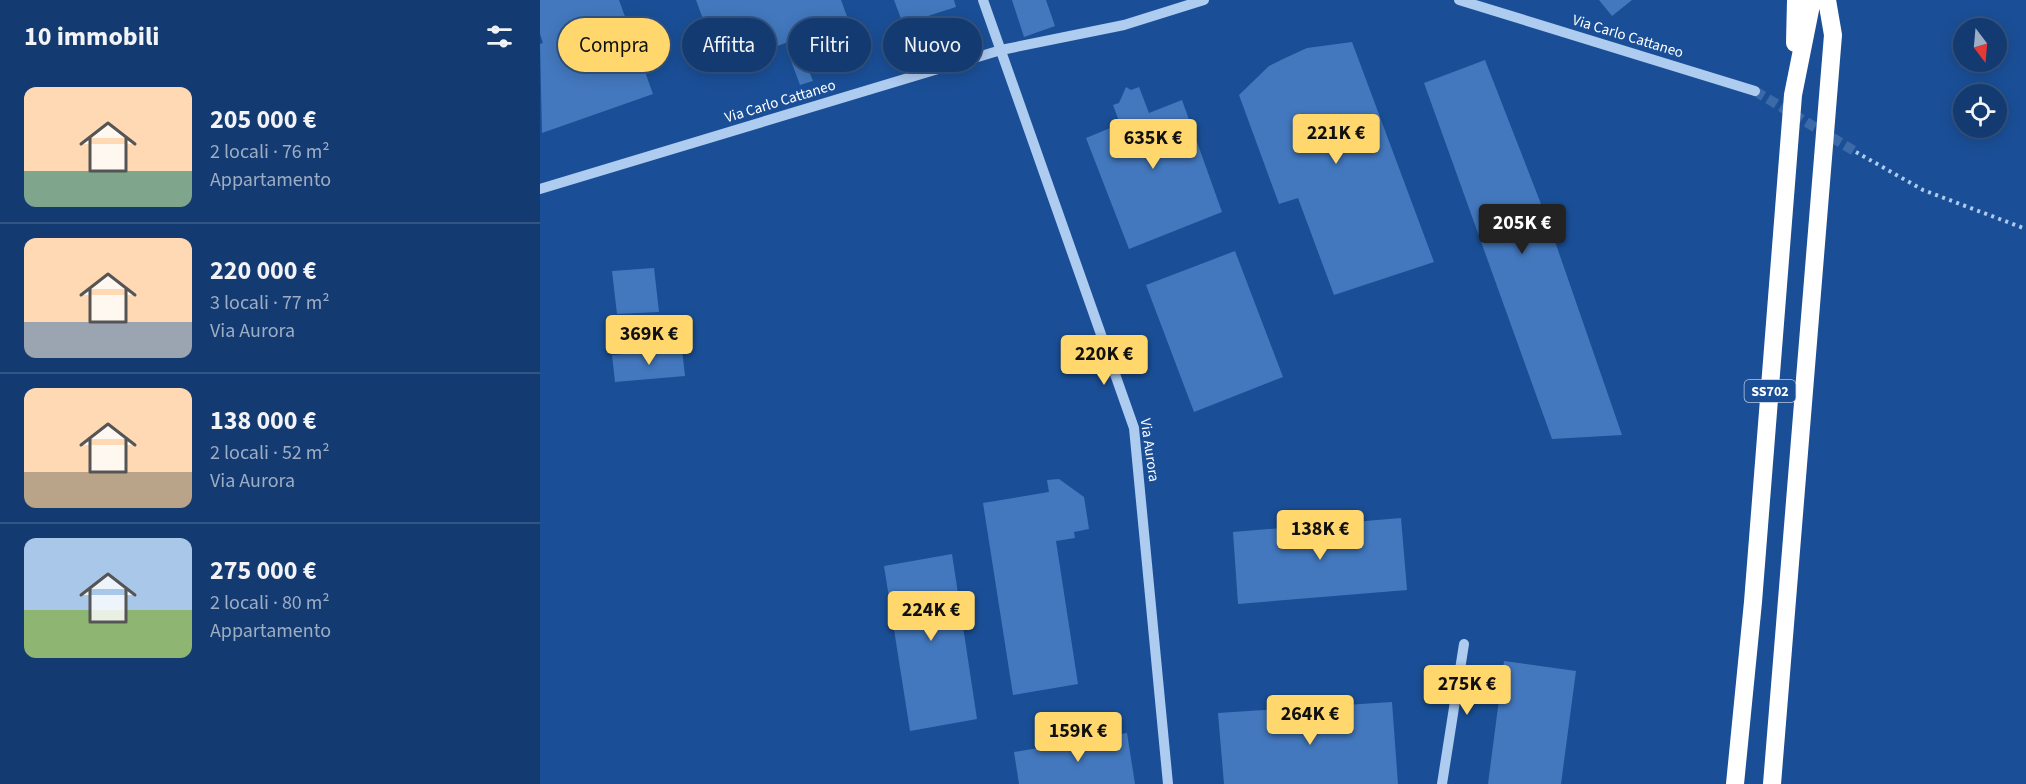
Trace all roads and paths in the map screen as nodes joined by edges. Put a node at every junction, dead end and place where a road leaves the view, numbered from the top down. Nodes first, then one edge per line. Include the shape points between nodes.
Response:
1 (983, 0) edge
2 (1204, 0) edge
3 (1459, 0) edge
4 (1796, 0) edge
5 (1812, 0) edge
6 (1827, 0) edge
7 (1840, 0) edge
8 (1833, 35) junction
9 (1001, 50) junction
10 (1755, 91) tunnel mouth
11 (1793, 95) junction
12 (1856, 152) tunnel mouth
13 (540, 189) edge
14 (2026, 229) edge
15 (1464, 644) dead end
16 (1168, 784) edge
17 (1442, 784) edge
18 (1735, 784) edge
19 (1772, 784) edge

1 - 9 street, Via Aurora
2 - 9 street, Via Carlo Cattaneo via 1124,25
3 - 10 street, Via Carlo Cattaneo
4 - 11 highway
5 - 11 highway, SS702
6 - 8 highway, SS702
7 - 8 highway
8 - 19 highway, SS702
9 - 13 street, Via Carlo Cattaneo
9 - 16 street, Via Aurora via 1134,428
11 - 18 highway, SS702 via 1754,602
12 - 14 path via 1923,190
15 - 17 street

